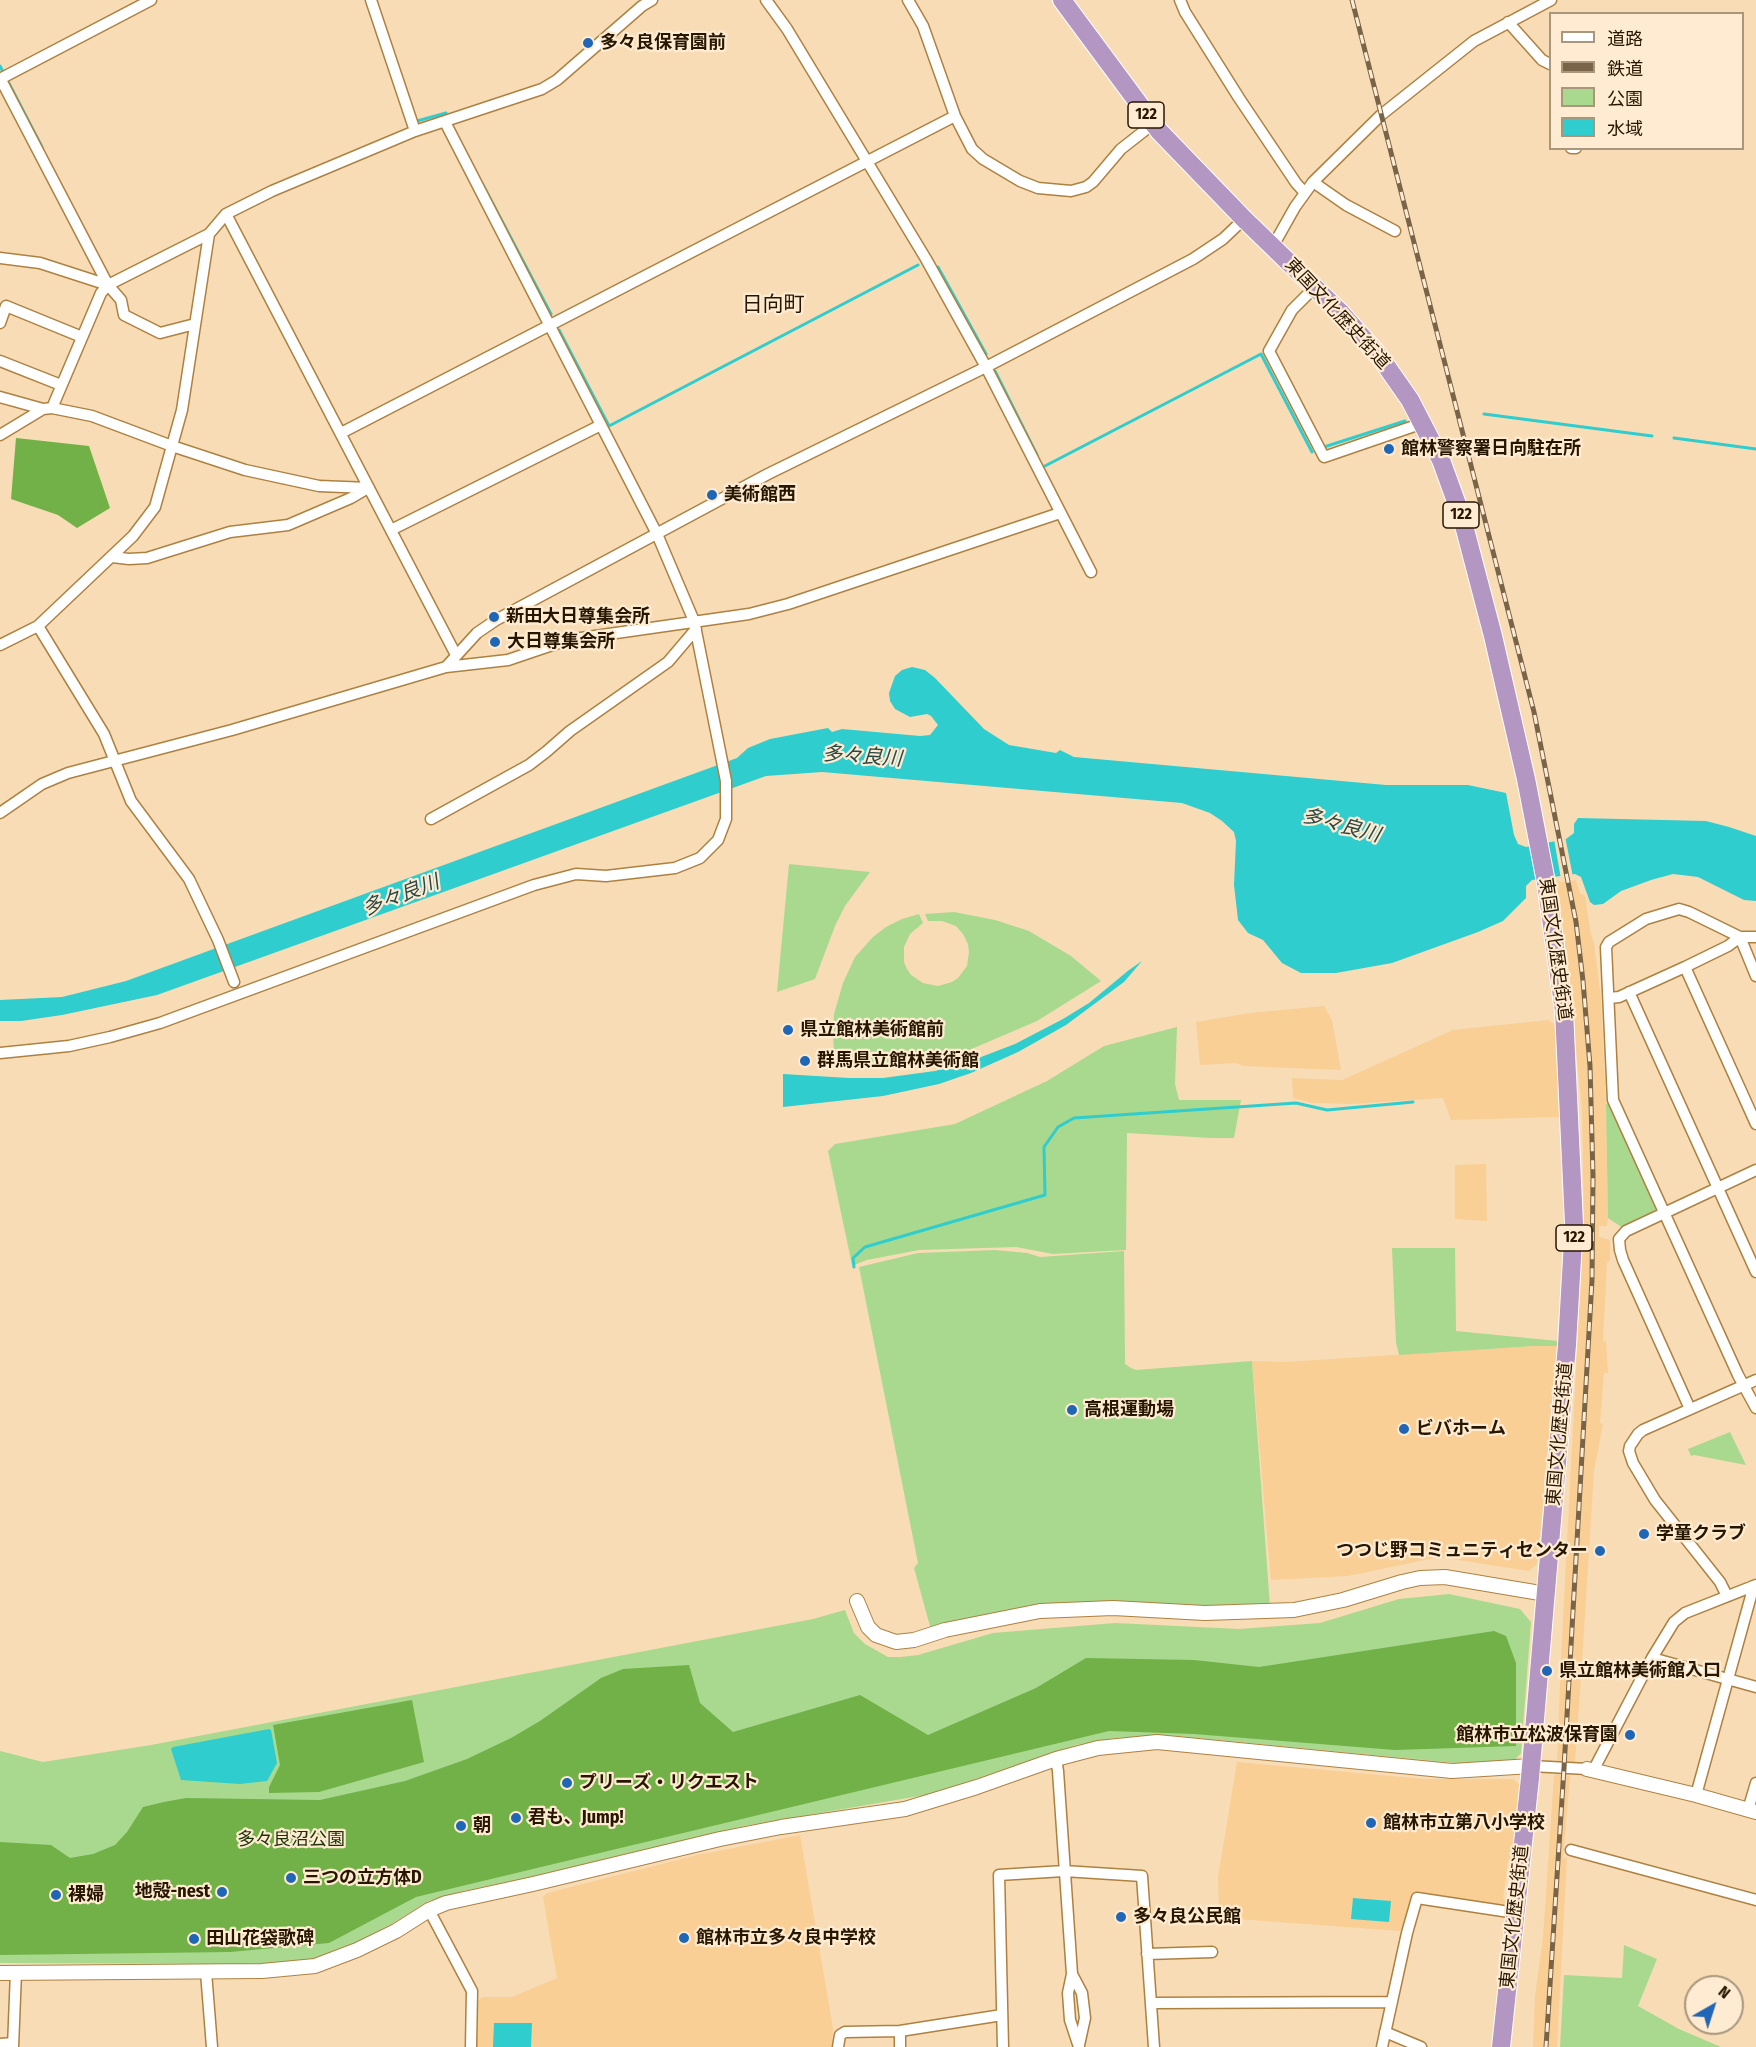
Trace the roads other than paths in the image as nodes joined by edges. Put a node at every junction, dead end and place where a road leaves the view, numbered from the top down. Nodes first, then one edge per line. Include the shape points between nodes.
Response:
1 (151, 0) edge
2 (371, 0) edge
3 (652, 0) edge
4 (766, 0) edge
5 (908, 0) edge
6 (1062, 0) edge
7 (1180, 0) edge
8 (1551, 0) edge
9 (1508, 22) junction
10 (1549, 63) edge
11 (0, 79) edge
12 (955, 116) junction
13 (445, 122) junction
14 (1153, 124) junction
15 (415, 131) junction
16 (867, 161) junction
17 (1313, 182) junction
18 (1305, 193) junction
19 (226, 214) junction
20 (1244, 219) junction
21 (1395, 231) dead end
22 (209, 234) junction
23 (1273, 246) junction
24 (0, 258) edge
25 (108, 285) junction
26 (1315, 287) junction
27 (0, 323) edge
28 (195, 324) junction
29 (549, 325) junction
30 (82, 337) junction
31 (0, 360) edge
32 (986, 367) junction
33 (62, 385) junction
34 (0, 397) edge
35 (47, 408) junction
36 (1423, 423) junction
37 (601, 425) junction
38 (341, 433) junction
39 (0, 435) edge
40 (172, 446) junction
41 (369, 488) junction
42 (1060, 513) junction
43 (391, 530) junction
44 (657, 534) junction
45 (112, 557) junction
46 (1091, 572) dead end
47 (695, 625) junction
48 (38, 626) junction
49 (0, 645) edge
50 (456, 655) junction
51 (446, 667) junction
52 (114, 761) junction
53 (0, 813) edge
54 (431, 819) dead end
55 (1740, 937) junction
56 (1756, 937) edge
57 (1685, 967) junction
58 (1756, 976) edge
59 (234, 982) dead end
60 (1629, 992) junction
61 (1609, 998) junction
62 (0, 1053) edge
63 (1756, 1124) edge
64 (1756, 1170) edge
65 (1718, 1188) junction
66 (1664, 1213) junction
67 (1756, 1272) edge
68 (1756, 1380) edge
69 (1744, 1385) junction
70 (1756, 1408) edge
71 (1690, 1409) junction
72 (1753, 1586) edge
73 (1546, 1594) junction
74 (1727, 1596) junction
75 (857, 1601) dead end
76 (1652, 1658) junction
77 (1728, 1679) junction
78 (1756, 1687) edge
79 (1056, 1759) junction
80 (1531, 1766) junction
81 (1591, 1769) junction
82 (1756, 1783) edge
83 (1696, 1795) junction
84 (1752, 1811) edge
85 (1571, 1850) dead end
86 (1064, 1870) junction
87 (1756, 1900) edge
88 (429, 1910) junction
89 (1516, 1913) junction
90 (1212, 1952) dead end
91 (1147, 1954) junction
92 (16, 1972) junction
93 (206, 1972) junction
94 (0, 1973) edge
95 (1392, 2002) junction
96 (1151, 2003) junction
97 (1002, 2015) junction
98 (900, 2031) junction
99 (1385, 2032) junction
100 (0, 2044) edge
101 (13, 2045) edge
102 (1079, 2046) edge
103 (212, 2047) edge
104 (471, 2047) edge
105 (838, 2047) edge
106 (900, 2047) edge
107 (1003, 2047) edge
108 (1154, 2047) edge
109 (1382, 2047) edge
110 (1421, 2047) edge
111 (1501, 2047) edge

1 - 11 street
2 - 15 street
3 - 13 street via 542,89
4 - 16 street
5 - 12 street via 923,26
6 - 14 highway, 東国文化歴史街道 / 122
7 - 18 street via 1239,98
8 - 9 street
9 - 10 street
9 - 17 street via 1474,42 1381,116
11 - 25 street
12 - 14 street via 972,149 983,159 1020,182 1071,191 1093,182 1121,149
12 - 16 street
13 - 15 street
13 - 29 street
14 - 20 highway, 東国文化歴史街道 / 122
15 - 19 street
16 - 29 street
16 - 32 street
17 - 18 street
17 - 21 street
18 - 23 street
19 - 22 street
19 - 38 street
20 - 23 highway, 東国文化歴史街道 / 122
20 - 32 street via 1206,251
22 - 25 street
22 - 28 street
23 - 26 highway, 東国文化歴史街道 / 122
24 - 25 street via 40,263
25 - 28 street via 121,300 124,315 160,333
25 - 30 street
26 - 36 highway, 東国文化歴史街道 / 122 via 1380,357
26 - 36 street via 1292,310 1269,351 1324,457
27 - 30 street via 6,306
28 - 40 street via 182,410
29 - 37 street
29 - 38 street
30 - 33 street
31 - 33 street
32 - 42 street
32 - 44 street via 859,428
33 - 35 street
34 - 35 street
35 - 39 street
35 - 40 street via 92,416
36 - 73 highway, 東国文化歴史街道 / 122 via 1441,460 1463,524 1493,636 1539,840 1564,1011 1574,1224
37 - 43 street
37 - 44 street
38 - 41 street
40 - 41 street via 245,470 319,486
40 - 45 street via 155,507
41 - 43 street
41 - 45 street via 288,525 230,532 147,558
42 - 46 street
42 - 47 street via 788,604
43 - 50 street
44 - 47 street
44 - 50 street via 496,620
45 - 48 street
47 - 51 street via 567,640 508,660
47 - 54 street via 668,662 529,765
47 - 62 street via 726,781 727,804 718,840 700,858 675,868 606,876 576,874 534,885 160,1023 69,1047
48 - 49 street
48 - 52 street via 104,734
50 - 51 street
51 - 52 street
52 - 53 street via 42,784
52 - 59 street via 131,801 189,879
55 - 56 street
55 - 57 street
55 - 58 street
55 - 61 street via 1679,909 1646,919 1606,947
57 - 60 street
57 - 63 street
60 - 61 street
60 - 65 street
61 - 66 street via 1613,1100
64 - 65 street
65 - 66 street
65 - 67 street
66 - 69 street
66 - 71 street via 1626,1231 1619,1246
68 - 69 street
69 - 70 street
69 - 71 street
71 - 74 street via 1638,1434 1629,1451 1662,1511
72 - 74 street
72 - 77 street
73 - 75 street via 1445,1578 1420,1578 1294,1610 1040,1611 896,1642 876,1635 868,1627
73 - 80 highway, 東国文化歴史街道 / 122
74 - 76 street via 1685,1613 1674,1622
76 - 77 street
76 - 81 street
77 - 78 street
77 - 83 street
79 - 80 street via 1098,1748 1157,1742 1452,1771
79 - 86 street
79 - 88 street via 905,1809 720,1839
80 - 81 street
80 - 89 highway, 東国文化歴史街道 / 122
81 - 83 street
82 - 84 street
83 - 84 street
85 - 87 street
86 - 91 street via 1142,1876
86 - 97 street via 999,1875
86 - 102 street via 1072,1974 1082,1993 1085,2018
88 - 93 street via 396,1931 315,1966 279,1971
88 - 104 street via 472,1991
89 - 95 street via 1417,1898
89 - 111 highway, 東国文化歴史街道 / 122
90 - 91 street
91 - 96 street
92 - 93 street
92 - 94 street
92 - 101 street
93 - 103 street
95 - 96 street
95 - 99 street
96 - 108 street
97 - 98 street
97 - 107 street
98 - 105 street via 845,2032 840,2035
98 - 106 street
99 - 109 street
99 - 110 street
100 - 101 street

